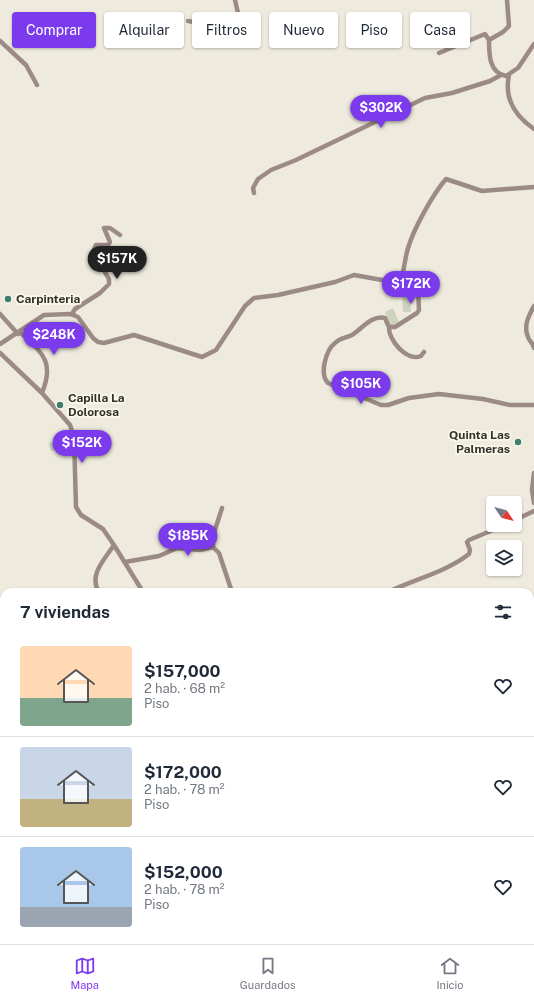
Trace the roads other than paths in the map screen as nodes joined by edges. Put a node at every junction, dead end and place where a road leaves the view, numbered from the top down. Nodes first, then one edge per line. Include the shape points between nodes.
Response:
1 (235, 0) edge
2 (507, 0) edge
3 (188, 21) dead end
4 (489, 40) junction
5 (0, 42) edge
6 (534, 44) edge
7 (439, 53) dead end
8 (501, 75) junction
9 (509, 75) junction
10 (37, 85) dead end
11 (534, 129) edge
12 (534, 187) edge
13 (254, 193) dead end
14 (120, 235) dead end
15 (399, 283) junction
16 (534, 306) edge
17 (0, 314) edge
18 (74, 315) junction
19 (389, 327) junction
20 (19, 333) junction
21 (0, 344) edge
22 (534, 346) edge
23 (424, 352) dead end
24 (0, 353) edge
25 (42, 393) junction
26 (534, 405) edge
27 (534, 473) edge
28 (534, 503) edge
29 (222, 508) dead end
30 (534, 511) edge
31 (522, 517) edge
32 (488, 532) edge
33 (114, 545) junction
34 (213, 547) junction
35 (125, 562) junction
36 (97, 588) edge
37 (141, 588) edge
38 (231, 588) edge
39 (397, 588) edge

1 - 3 street via 238,13 233,24 213,25
2 - 4 street via 509,26
4 - 7 street via 482,34
4 - 8 street via 490,61
5 - 10 street via 26,66
6 - 9 street via 518,68
8 - 9 street
8 - 13 street via 452,93 425,98 271,170 258,180
9 - 11 street via 507,92 512,104 519,117
12 - 15 street via 482,191 446,179 414,232
14 - 18 street via 110,228 104,228 110,242 108,245 96,245 93,252 109,279 109,284 75,309
15 - 18 street via 354,275 328,284 254,298 245,306 216,350 202,357 134,335 104,343 98,342
15 - 19 street via 418,288 419,310 414,317 395,327
16 - 22 street via 526,329
17 - 20 street
18 - 20 street via 44,315
19 - 23 street via 390,338 406,354 415,358
19 - 26 street via 385,318 378,318 352,335 335,342 326,358 325,380 335,387 381,405 439,394 483,399 510,406
20 - 21 street
20 - 25 street via 46,359 47,380
24 - 25 street
25 - 33 street via 73,430 76,507 82,515 103,529
27 - 28 street
29 - 34 street via 213,536
30 - 31 street
32 - 39 street via 469,540 469,554 450,567
33 - 35 street
33 - 36 street via 97,572
34 - 35 street via 200,550 177,548 159,556
34 - 38 street via 219,553
35 - 37 street

